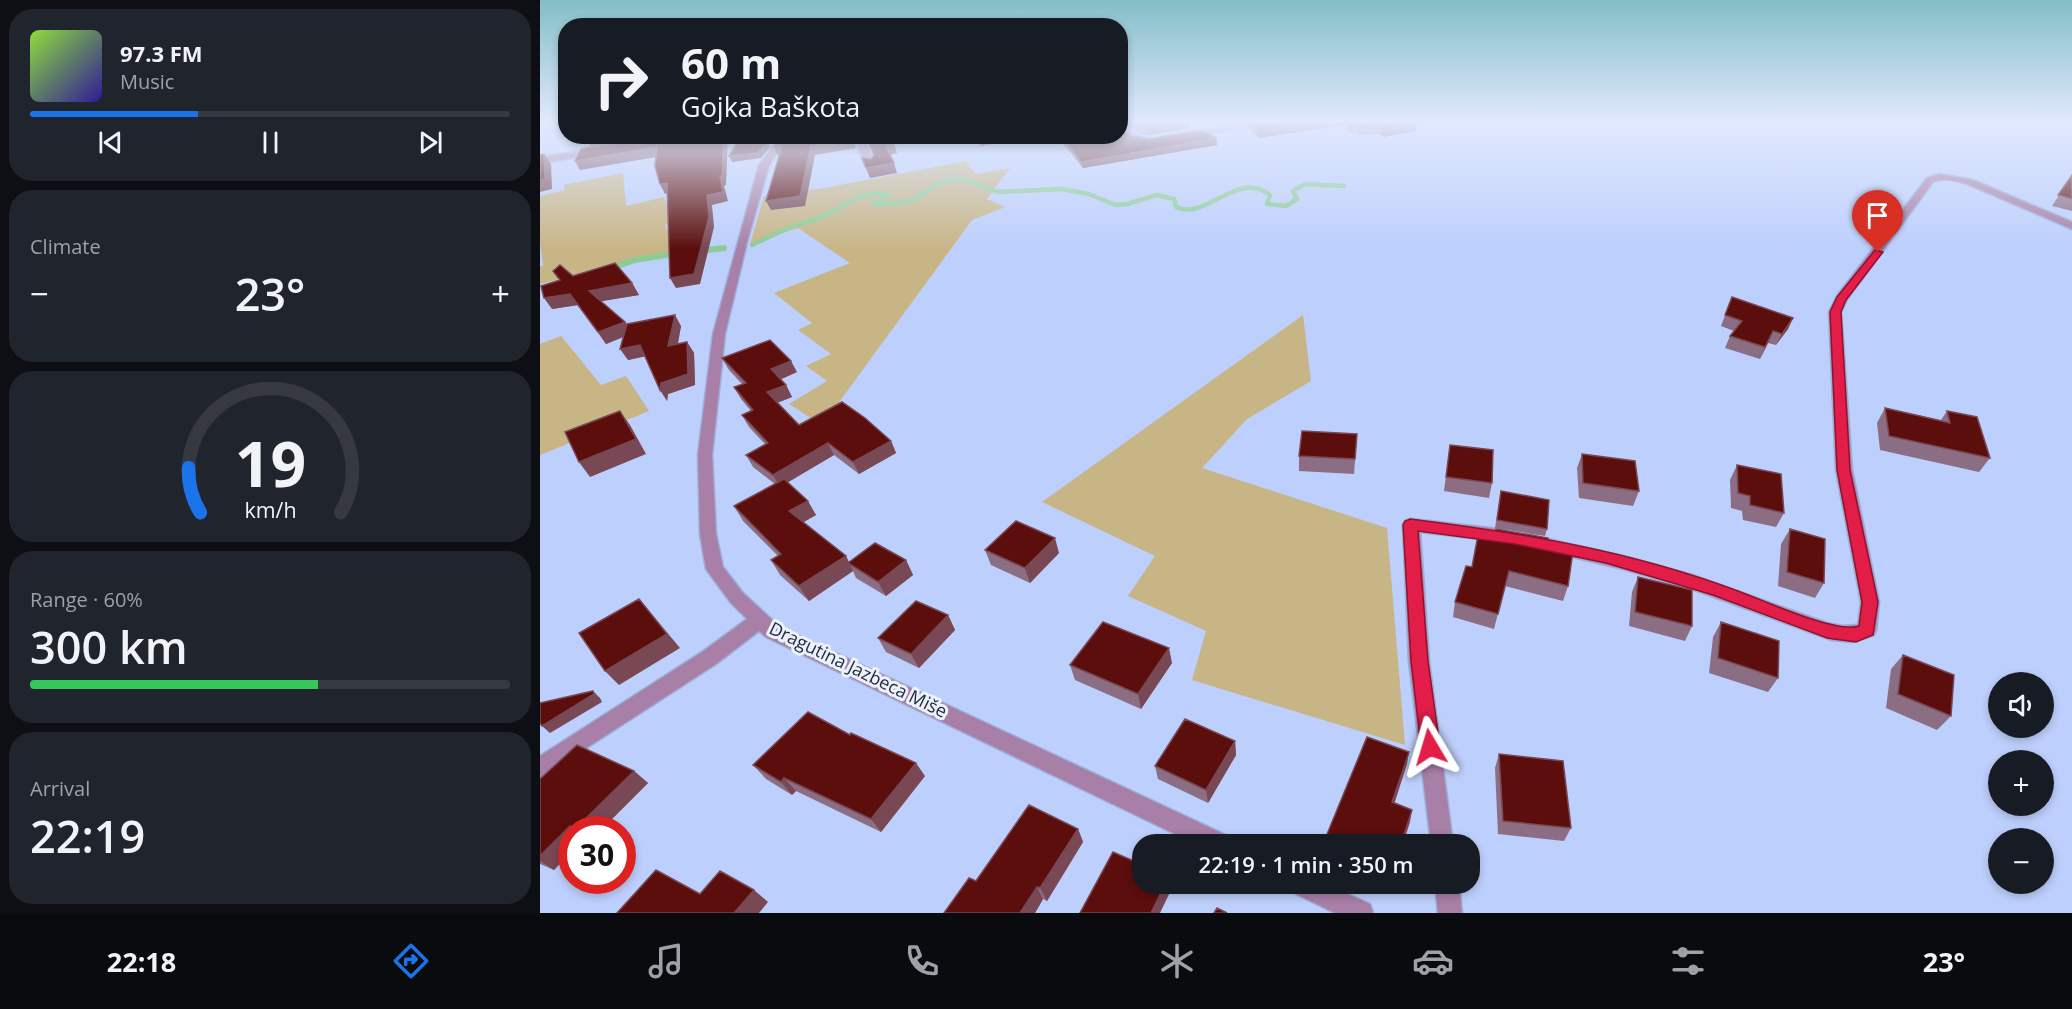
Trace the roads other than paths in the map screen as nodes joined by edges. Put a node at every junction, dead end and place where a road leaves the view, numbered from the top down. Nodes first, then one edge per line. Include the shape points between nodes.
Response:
1 (765, 164) edge
2 (2072, 226) edge
3 (760, 620) junction
4 (540, 768) edge
5 (1199, 834) edge
6 (1441, 834) edge
7 (1321, 894) edge
8 (1448, 894) edge
9 (1361, 913) edge
10 (1450, 913) edge

1 - 3 street, Dragutina Jazbeca Miše via 719,334 705,455 708,534 715,569
2 - 6 street via 1970,182 1934,177 1841,299 1835,312 1844,470 1870,602 1867,630 1856,635 1827,631 1717,590 1606,557 1515,538 1410,525 1419,661
3 - 4 street via 709,658
3 - 5 street, Dragutina Jazbeca Miše via 773,632
7 - 9 street
8 - 10 street

